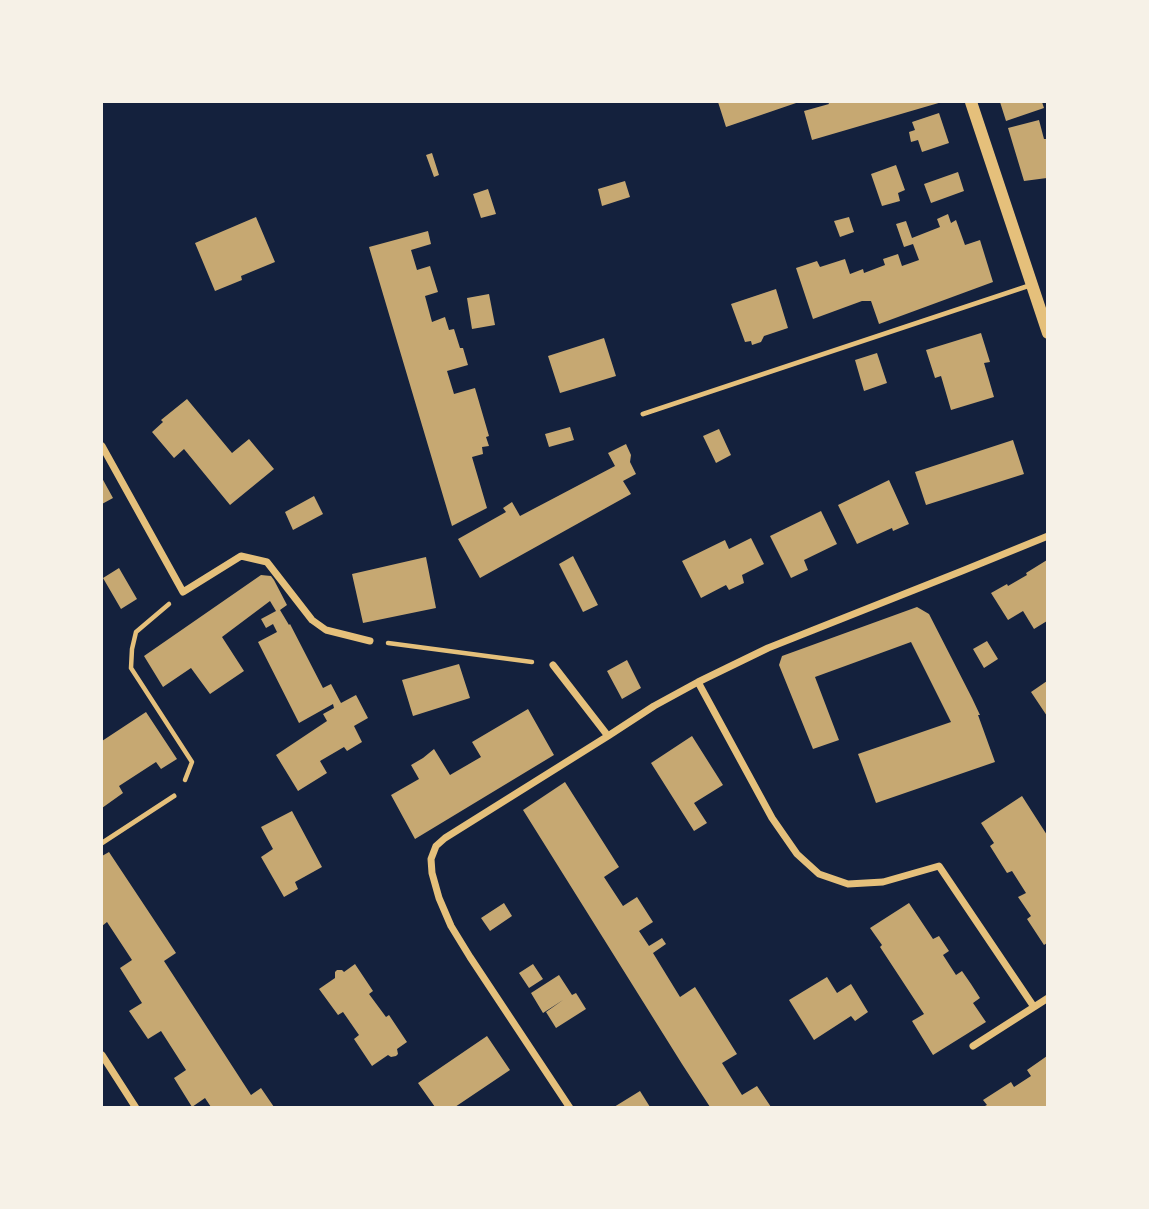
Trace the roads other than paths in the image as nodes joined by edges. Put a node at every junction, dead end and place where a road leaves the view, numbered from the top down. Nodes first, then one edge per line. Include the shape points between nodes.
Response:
1 (971, 102) edge
2 (1031, 285) junction
3 (1048, 333) edge
4 (643, 414) dead end
5 (102, 446) edge
6 (1048, 536) edge
7 (370, 641) road end
8 (553, 665) road end
9 (698, 682) junction
10 (608, 736) junction
11 (174, 796) road end
12 (102, 843) edge
13 (1048, 998) edge
14 (1034, 1007) junction
15 (973, 1046) dead end
16 (102, 1055) edge
17 (136, 1108) edge
18 (570, 1108) edge

1 - 2 street
2 - 3 street
2 - 4 lane
5 - 7 street via 183,592 241,556 267,562 312,620 326,630
6 - 9 street via 768,648
8 - 10 street
9 - 10 street
9 - 14 street via 772,818 797,854 819,874 848,884 883,882 939,866
10 - 18 street via 445,838 431,859 451,926
11 - 12 lane
13 - 14 street
14 - 15 street
16 - 17 street

